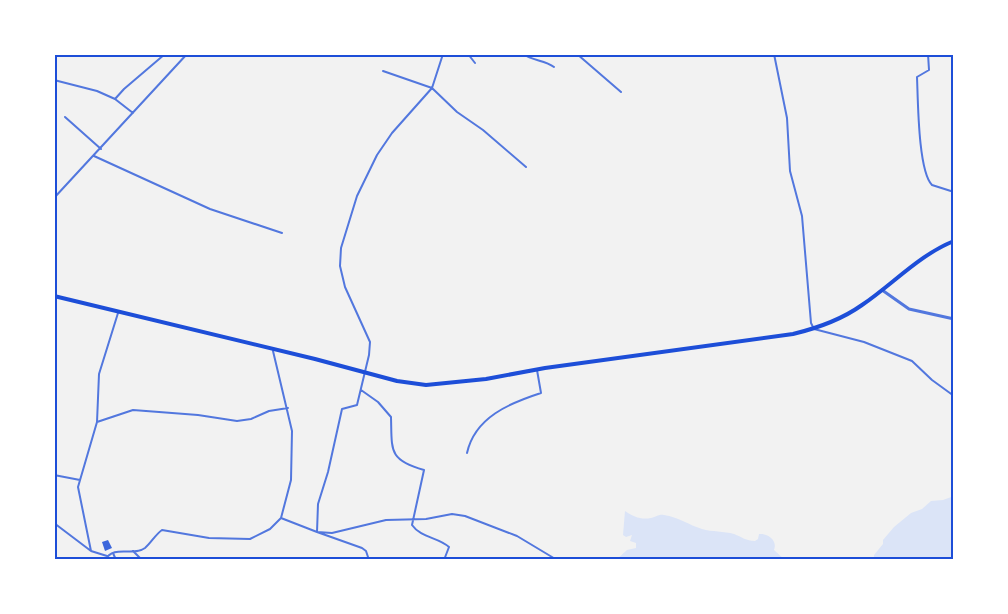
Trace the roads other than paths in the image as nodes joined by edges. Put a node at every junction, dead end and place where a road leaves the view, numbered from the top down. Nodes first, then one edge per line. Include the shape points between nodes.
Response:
1 (165, 54) edge
2 (188, 54) edge
3 (443, 54) edge
4 (468, 54) edge
5 (524, 54) edge
6 (577, 54) edge
7 (774, 54) edge
8 (928, 54) edge
9 (475, 63) dead end
10 (554, 67) dead end
11 (383, 71) dead end
12 (54, 80) edge
13 (432, 88) junction
14 (621, 92) dead end
15 (115, 99) junction
16 (133, 112) junction
17 (65, 117) dead end
18 (100, 149) junction
19 (94, 156) junction
20 (526, 167) dead end
21 (954, 192) edge
22 (54, 198) edge
23 (282, 233) dead end
24 (954, 242) edge
25 (882, 290) junction
26 (54, 296) edge
27 (119, 310) junction
28 (954, 319) edge
29 (814, 329) junction
30 (273, 349) junction
31 (537, 370) junction
32 (365, 372) junction
33 (361, 390) junction
34 (954, 396) edge
35 (288, 408) junction
36 (98, 422) junction
37 (467, 453) dead end
38 (54, 473) edge
39 (80, 480) junction
40 (281, 518) junction
41 (412, 519) junction
42 (54, 523) edge
43 (317, 532) junction
44 (91, 551) junction
45 (133, 551) junction
46 (113, 553) junction
47 (107, 556) junction
48 (105, 560) edge
49 (116, 560) edge
50 (142, 560) edge
51 (369, 560) edge
52 (444, 560) edge
53 (557, 560) edge

1 - 15 street
2 - 16 street
3 - 13 street
4 - 9 street
5 - 10 street
6 - 14 street
7 - 29 street via 787,118 790,171 802,216 806,284
8 - 21 street via 929,70 917,77 925,174 932,185
11 - 13 street
12 - 15 street
13 - 20 street
13 - 32 street via 377,155 357,196 341,248 345,288 370,342
15 - 16 street
16 - 18 street
17 - 18 street
18 - 19 street
19 - 22 street
19 - 23 street via 210,209
24 - 25 main road via 930,254
25 - 28 street via 909,309
25 - 29 main road via 838,319
26 - 27 main road
27 - 30 main road
27 - 36 street via 99,374
29 - 31 main road
29 - 34 street via 892,352 912,362
30 - 32 main road
30 - 35 street
31 - 32 main road via 426,385
31 - 37 street via 541,393 490,415
32 - 33 street
33 - 41 street via 391,417 395,457 424,470
33 - 43 street via 356,406 342,409 316,513
35 - 36 street via 237,421 133,410
35 - 40 street via 292,431 291,480
36 - 39 street
38 - 39 street
39 - 44 street via 78,487
40 - 43 street
40 - 45 street via 250,539 162,531 144,548
41 - 43 street via 386,520 332,533
41 - 52 street via 415,530 449,547
41 - 53 street via 465,516 517,536
42 - 44 street
43 - 51 street via 362,548
44 - 47 street
45 - 46 street
45 - 50 street
46 - 47 street
46 - 49 street
47 - 48 street

